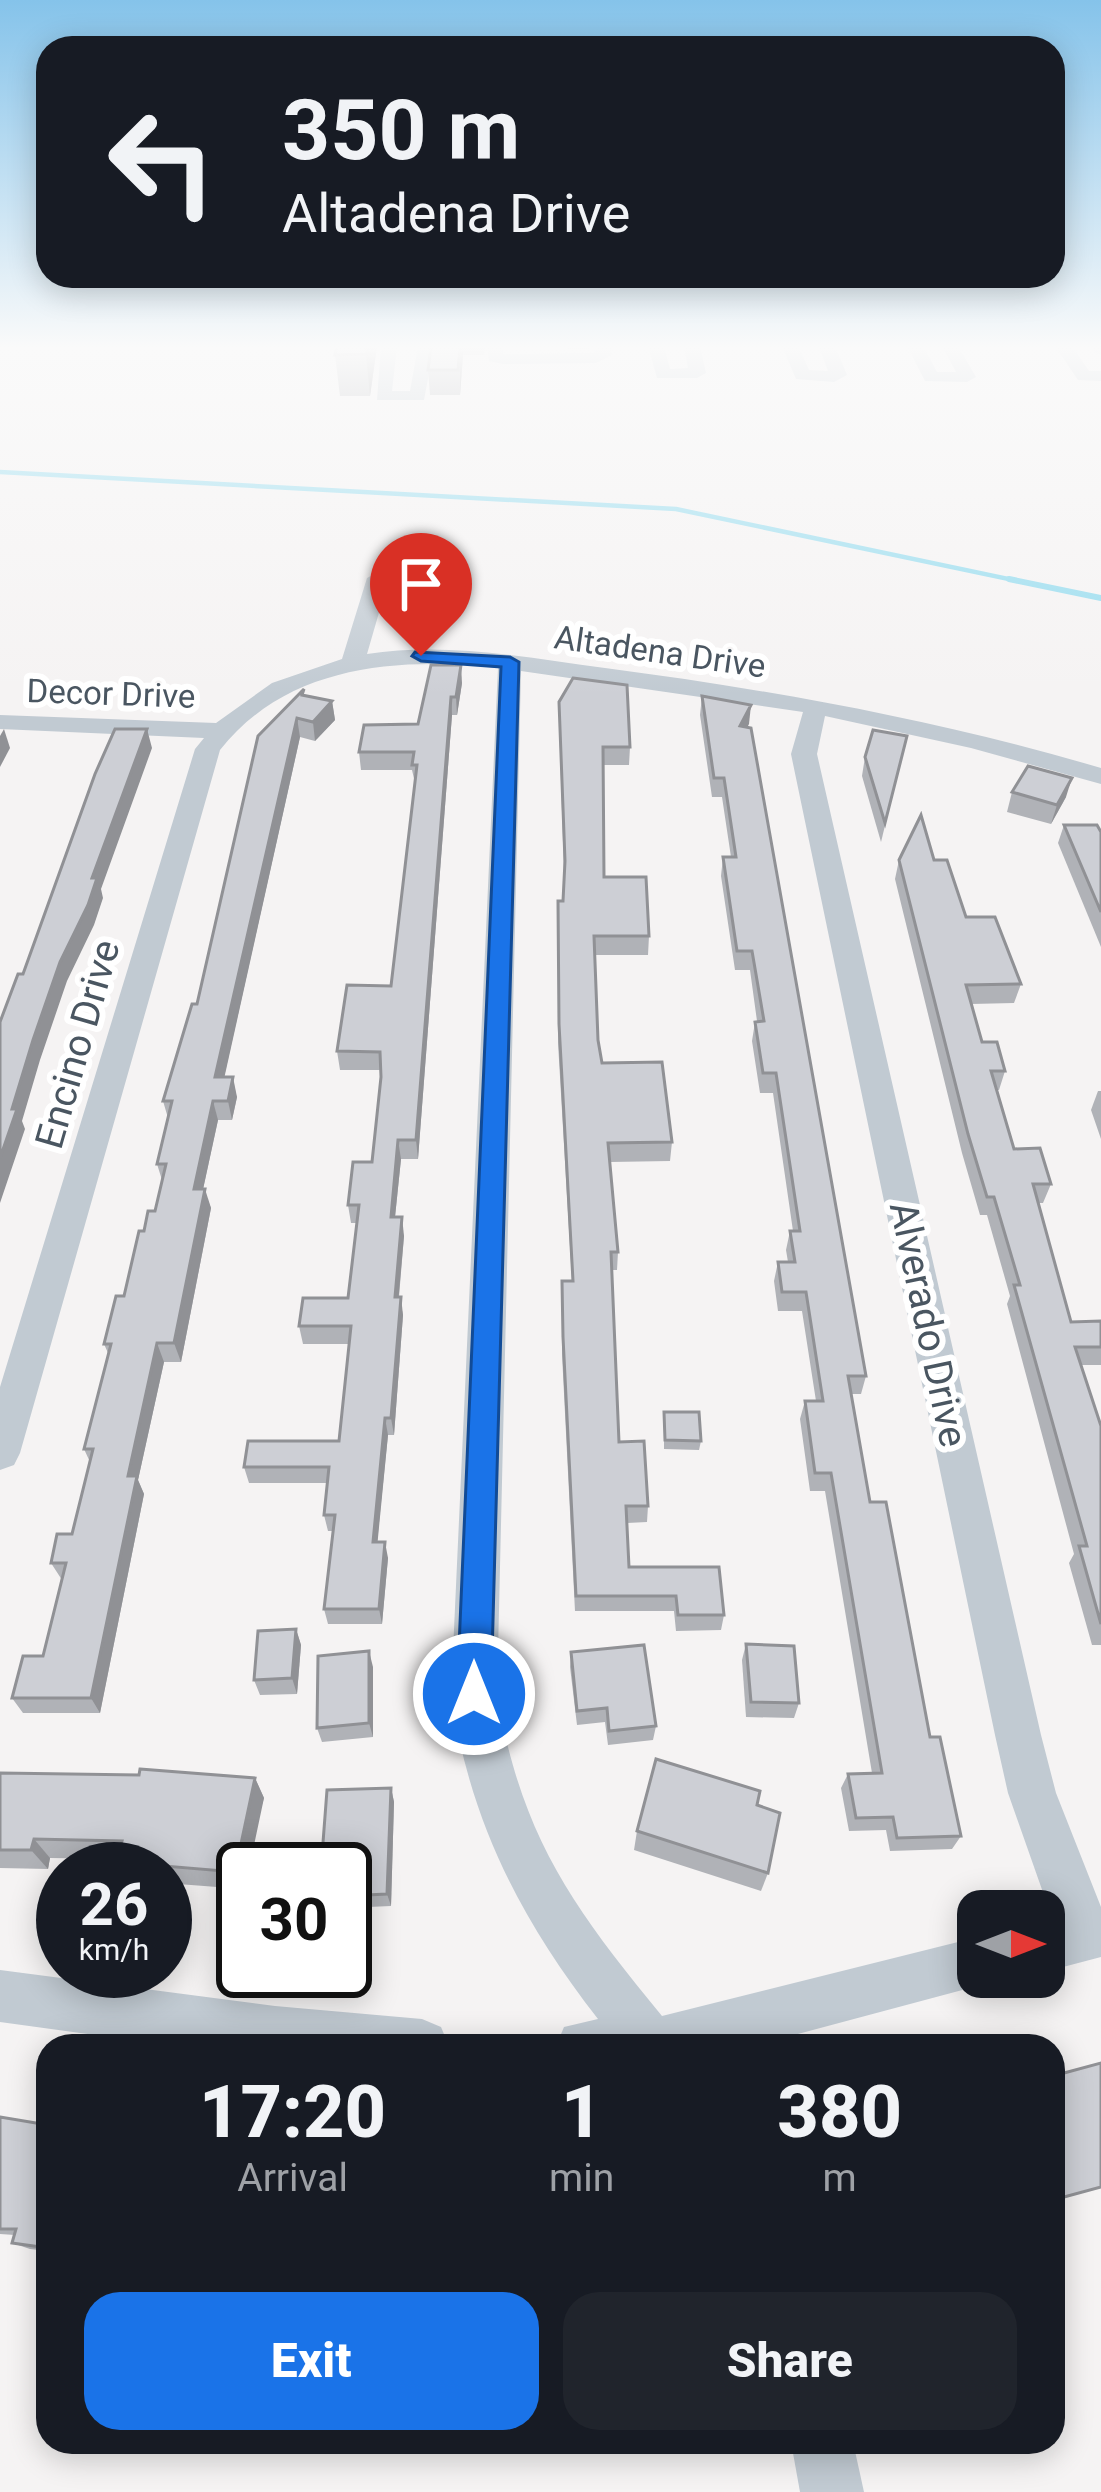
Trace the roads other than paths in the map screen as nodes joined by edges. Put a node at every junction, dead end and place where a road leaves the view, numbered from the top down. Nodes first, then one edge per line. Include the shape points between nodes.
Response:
1 (378, 578) dead end
2 (510, 662) junction
3 (352, 664) junction
4 (818, 709) junction
5 (0, 722) edge
6 (220, 730) junction
7 (1101, 776) edge
8 (0, 1453) edge
9 (1076, 1938) edge
10 (957, 1968) edge
11 (0, 1996) edge
12 (285, 2034) edge
13 (642, 2034) edge
14 (699, 2034) edge
15 (824, 2454) edge
16 (832, 2492) edge

1 - 3 street
2 - 3 street, Altadena Drive via 421,656
2 - 4 street, Altadena Drive
2 - 13 street via 474,1694 495,1808 521,1870
3 - 6 street, Altadena Drive via 284,687
4 - 7 street, Altadena Drive
4 - 9 street, Alverado Drive via 804,754 1023,1754
5 - 6 street, Decor Drive
6 - 8 street, Encino Drive via 208,748
10 - 14 street
11 - 12 street
15 - 16 street

